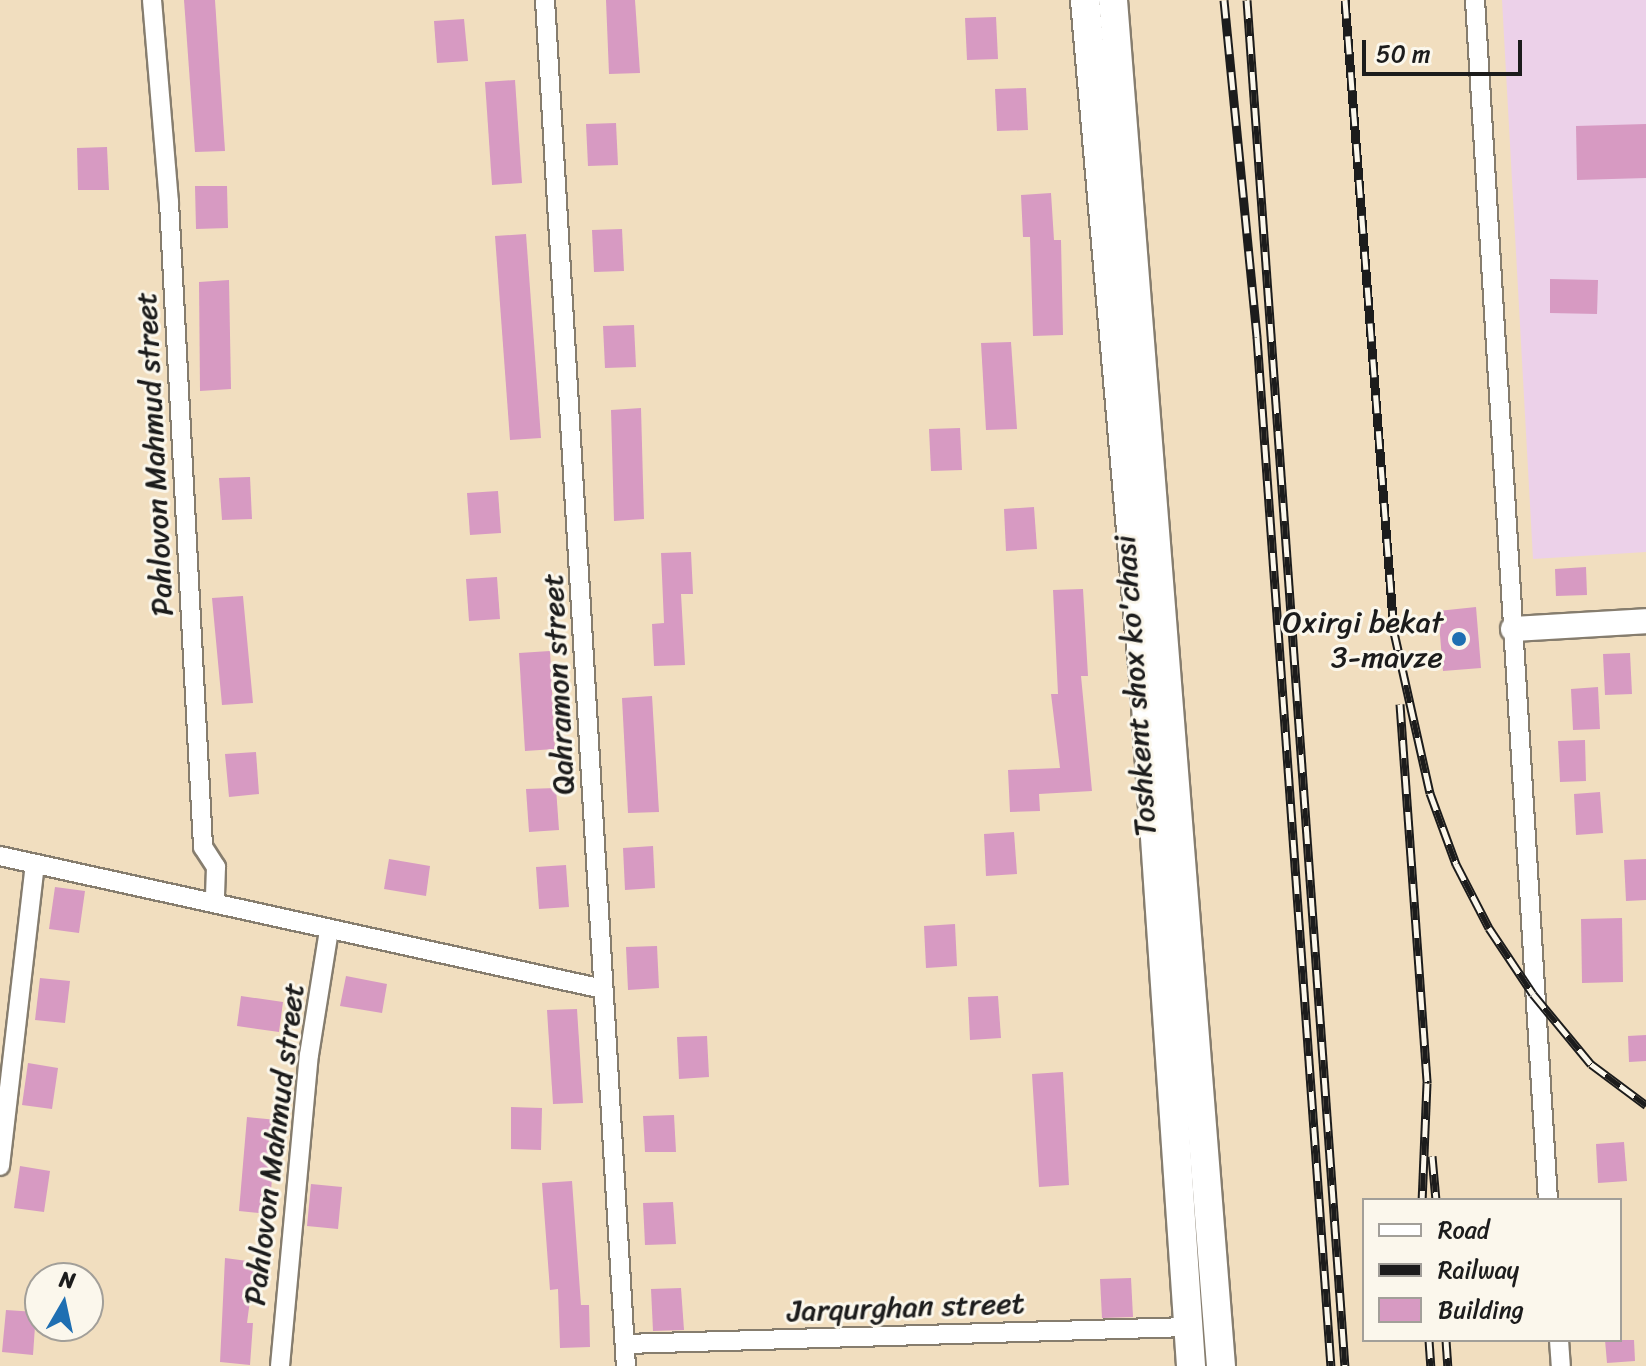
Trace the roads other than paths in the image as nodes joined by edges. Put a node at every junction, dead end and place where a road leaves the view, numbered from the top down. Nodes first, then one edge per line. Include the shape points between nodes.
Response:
1 (152, 0) edge
2 (545, 0) edge
3 (1085, 0) edge
4 (1113, 0) edge
5 (1475, 0) edge
6 (1646, 621) edge
7 (1513, 629) junction
8 (0, 856) edge
9 (35, 864) junction
10 (215, 901) junction
11 (329, 930) junction
12 (1178, 978) junction
13 (603, 989) junction
14 (0, 1166) edge
15 (1548, 1198) edge
16 (1188, 1327) junction
17 (1559, 1342) edge
18 (625, 1344) junction
19 (280, 1366) edge
20 (626, 1366) edge
21 (1191, 1366) edge
22 (1221, 1366) edge
23 (1561, 1366) edge

1 - 10 street, Pahlovon Mahmud street via 169,202 203,847 216,867
2 - 13 street, Qahramon street
3 - 12 highway, Toshkent shox ko'chasi
4 - 12 highway, Toshkent shox ko'chasi via 1173,709
5 - 7 street
6 - 7 main road
7 - 15 street
8 - 9 street
9 - 10 street
9 - 14 street
10 - 11 street
11 - 13 street
11 - 19 street, Pahlovon Mahmud street via 309,1055
12 - 16 highway, Toshkent shox ko'chasi
12 - 22 highway, Toshkent shox ko'chasi
13 - 18 street, Qahramon street
16 - 18 street, Jarqurghan street
16 - 21 highway, Toshkent shox ko'chasi
17 - 23 street
18 - 20 street, Qahramon street

